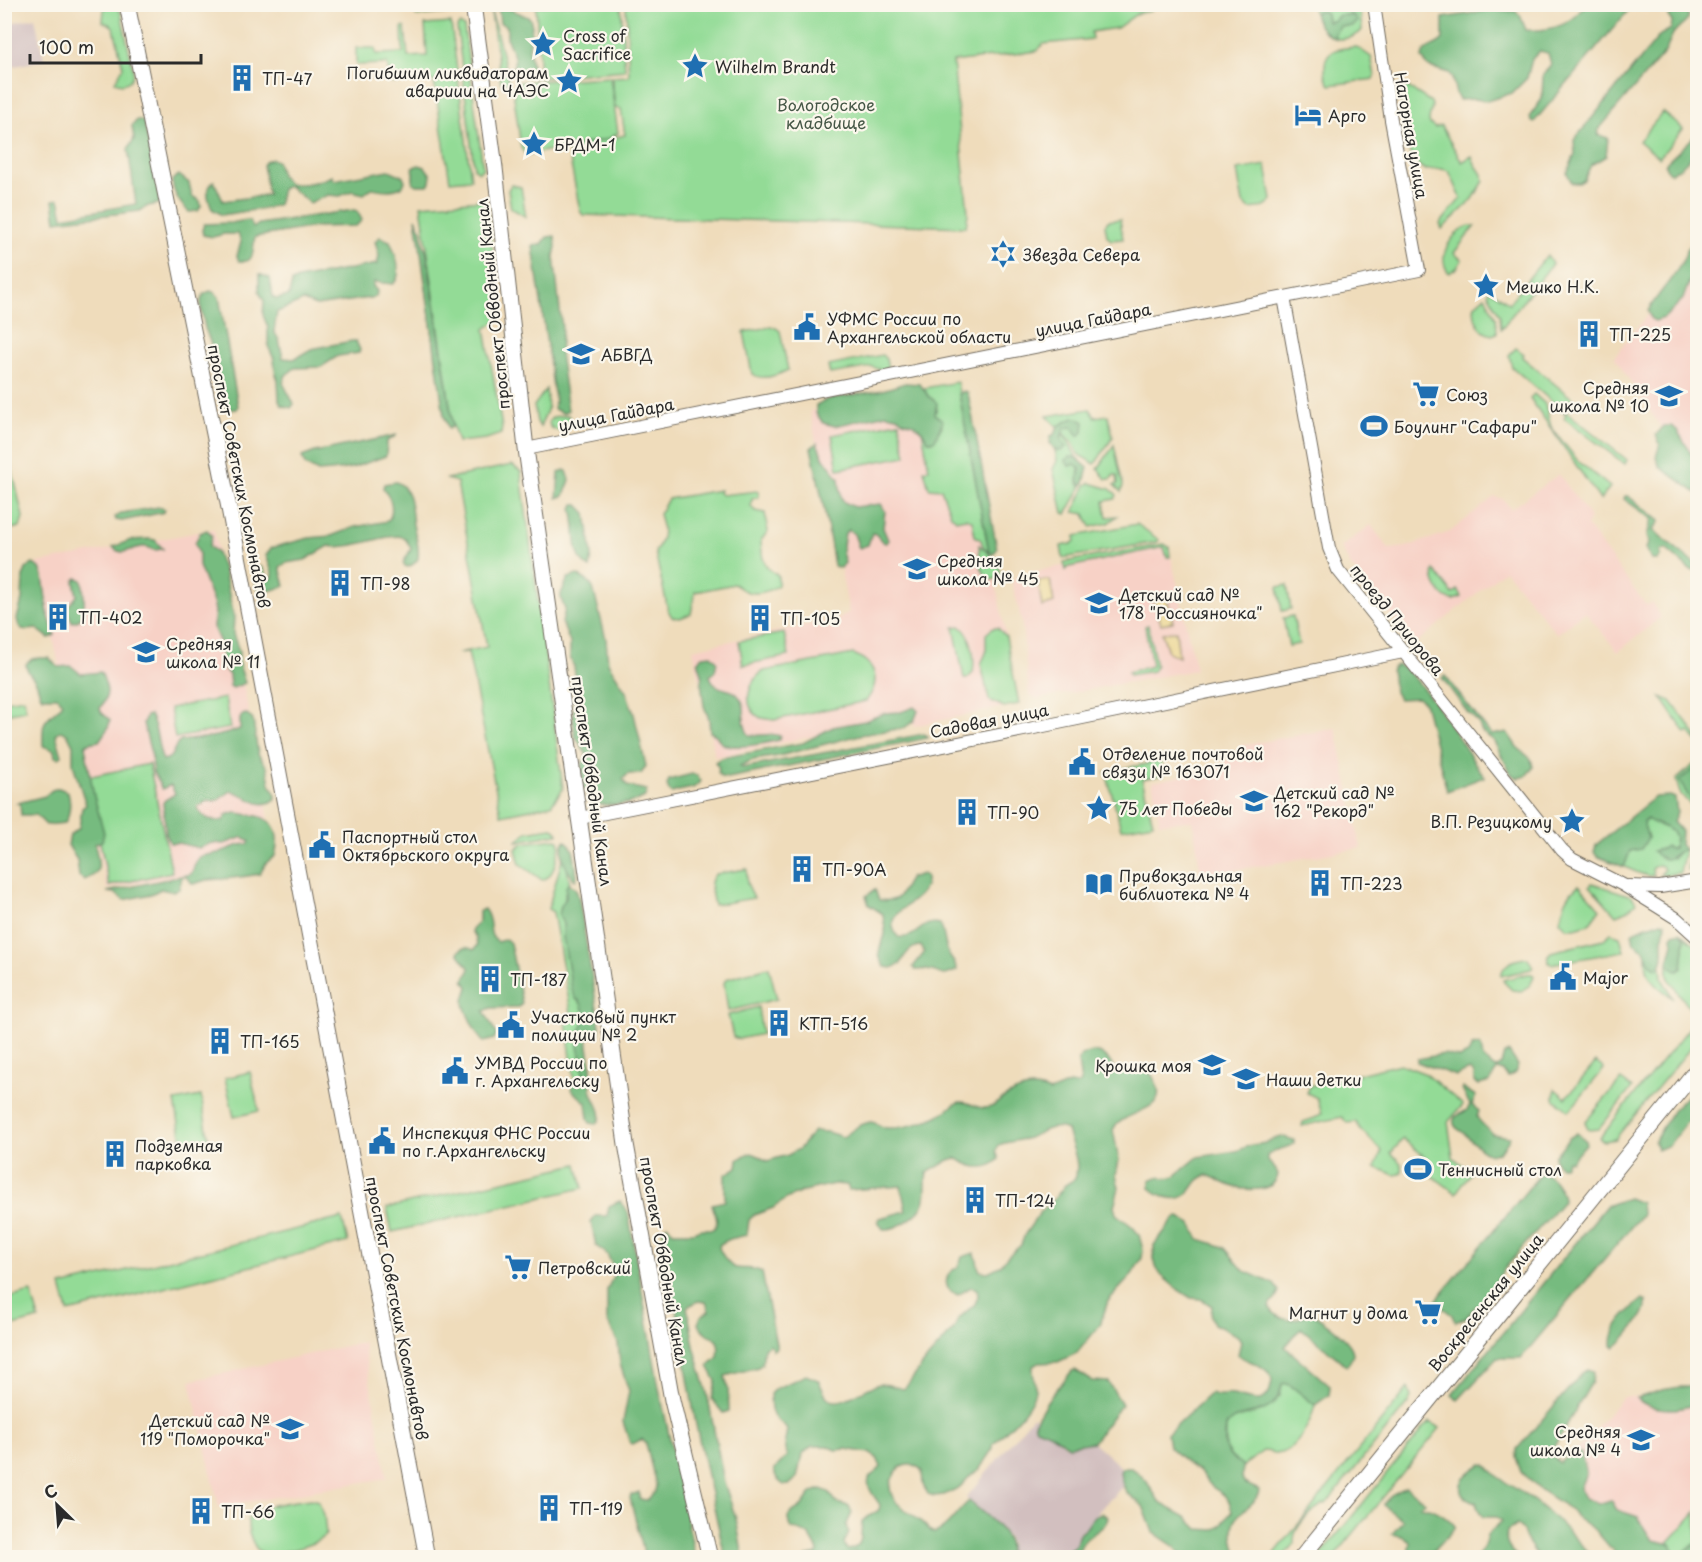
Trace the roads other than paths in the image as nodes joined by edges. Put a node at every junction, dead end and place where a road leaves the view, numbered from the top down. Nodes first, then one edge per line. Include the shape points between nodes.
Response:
1 (127, 4) edge
2 (473, 4) edge
3 (1374, 4) edge
4 (1419, 270) joint
5 (1284, 297) junction
6 (526, 449) junction
7 (1403, 652) junction
8 (580, 818) junction
9 (1698, 881) edge
10 (1623, 885) junction
11 (1698, 938) edge
12 (1698, 1068) edge
13 (427, 1557) edge
14 (710, 1557) edge
15 (1301, 1557) edge

1 - 13 main road, проспект Советских Космонавтов via 229,508
2 - 6 main road, проспект Обводный Канал
3 - 4 street, Нагорная улица
4 - 5 street, улица Гайдара
5 - 6 street, улица Гайдара
5 - 7 street, проезд Приорова via 1332,558
6 - 8 main road, проспект Обводный Канал
7 - 8 street, Садовая улица
7 - 10 street, проезд Приорова via 1556,843 1572,859
8 - 14 main road, проспект Обводный Канал via 626,1144 672,1400
9 - 10 street via 1660,887
10 - 11 street, проезд Приорова via 1676,918
12 - 15 main road, Воскресенская улица

